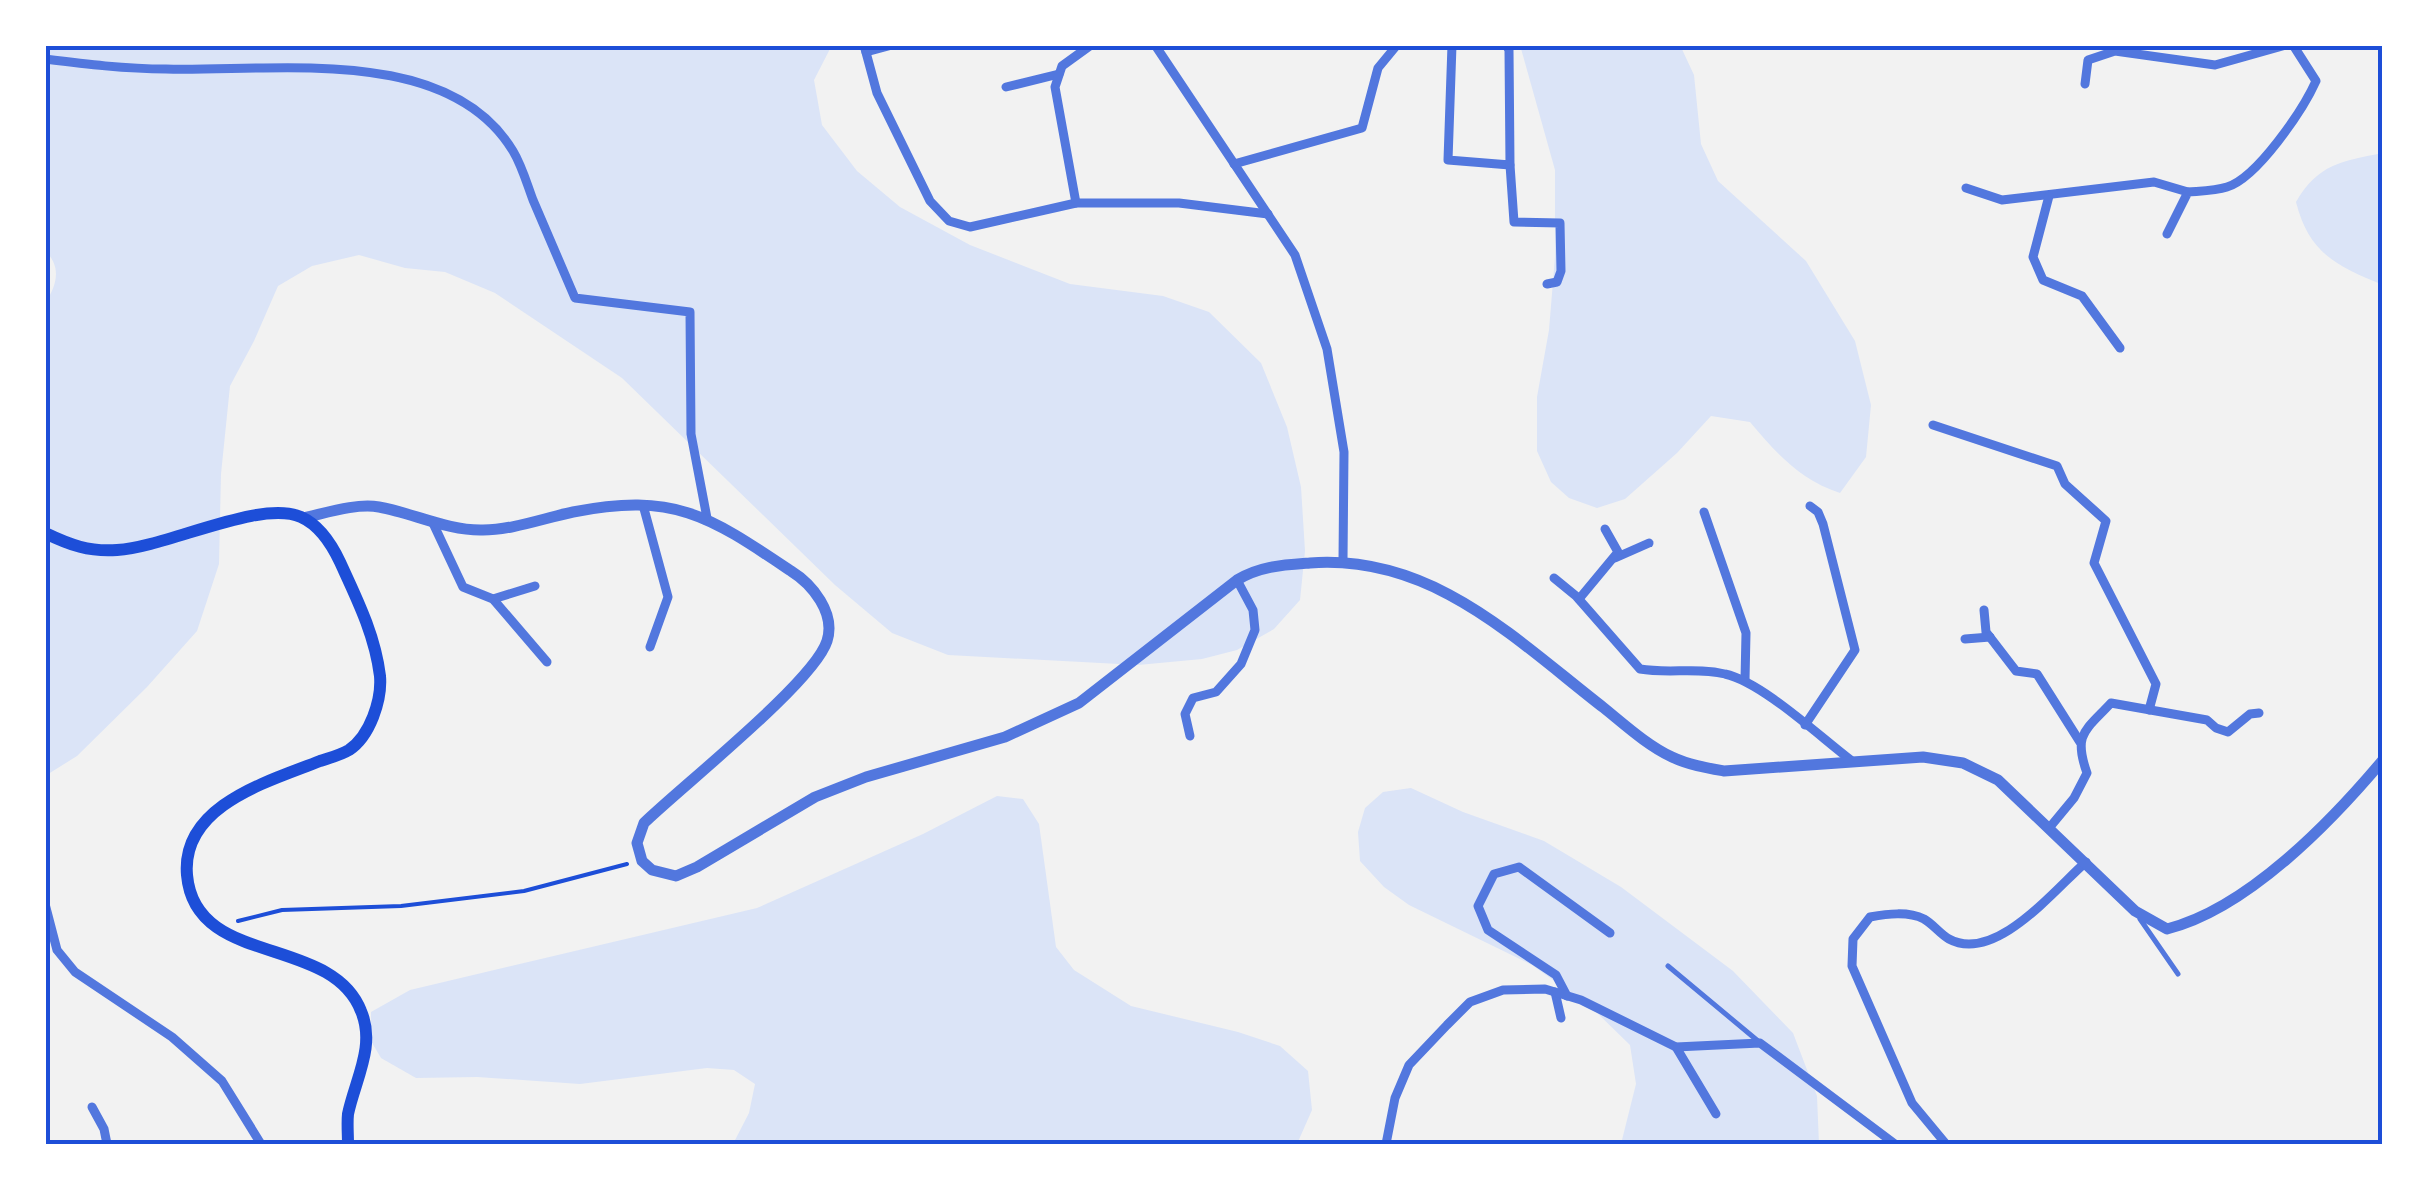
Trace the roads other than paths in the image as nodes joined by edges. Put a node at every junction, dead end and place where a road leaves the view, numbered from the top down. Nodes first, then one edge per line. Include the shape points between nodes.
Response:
1 (892, 45) edge
2 (1092, 45) edge
3 (1156, 45) edge
4 (1396, 45) edge
5 (1452, 45) edge
6 (1506, 45) edge
7 (2290, 45) edge
8 (865, 48) edge
9 (45, 58) edge
10 (1059, 74) junction
11 (2086, 84) dead end
12 (1006, 87) dead end
13 (1234, 164) junction
14 (1510, 164) junction
15 (1966, 188) dead end
16 (2188, 192) junction
17 (2049, 196) junction
18 (1076, 203) junction
19 (1268, 214) junction
20 (2167, 234) dead end
21 (1547, 284) dead end
22 (2120, 348) dead end
23 (1933, 424) dead end
24 (643, 505) junction
25 (1810, 506) dead end
26 (1704, 512) dead end
27 (304, 518) junction
28 (707, 518) junction
29 (432, 521) junction
30 (1605, 529) dead end
31 (45, 534) edge
32 (1649, 543) dead end
33 (1612, 559) junction
34 (1343, 560) junction
35 (1554, 578) dead end
36 (1236, 580) junction
37 (535, 586) dead end
38 (493, 599) junction
39 (1579, 599) junction
40 (1984, 610) dead end
41 (1990, 636) junction
42 (1965, 639) dead end
43 (650, 647) dead end
44 (548, 662) dead end
45 (1745, 680) junction
46 (2149, 710) junction
47 (2259, 713) dead end
48 (1805, 726) junction
49 (1190, 736) dead end
50 (2080, 742) junction
51 (2383, 760) edge
52 (1852, 761) junction
53 (2050, 827) junction
54 (2086, 862) junction
55 (45, 904) edge
56 (2135, 912) junction
57 (1610, 933) dead end
58 (1668, 966) dead end
59 (2178, 974) dead end
60 (1555, 992) junction
61 (1568, 996) junction
62 (1561, 1018) dead end
63 (1760, 1043) junction
64 (1676, 1047) junction
65 (92, 1106) dead end
66 (1716, 1114) dead end
67 (107, 1144) edge
68 (261, 1144) edge
69 (348, 1144) edge
70 (1386, 1144) edge
71 (1895, 1144) edge
72 (1946, 1144) edge

1 - 8 street
2 - 10 street
3 - 13 street
4 - 13 street via 1378,68 1362,128
5 - 14 street via 1448,160
6 - 14 street
7 - 11 street via 2215,65 2116,51 2088,60
7 - 16 street via 2316,82 2267,157 2229,187
8 - 18 street via 877,93 930,200 949,221 970,226
9 - 28 street via 166,70 341,68 459,97 512,150 575,298 690,312 691,434
10 - 12 street
10 - 18 street via 1055,87
13 - 19 street
14 - 21 street via 1514,222 1560,224 1561,271 1557,282
15 - 17 street via 2002,200
16 - 17 street via 2154,182
16 - 20 street
17 - 22 street via 2032,257 2043,280 2082,296
18 - 19 street via 1179,203
19 - 34 street via 1295,255 1327,348 1344,452
23 - 46 street via 2057,466 2065,484 2106,521 2094,563 2156,684
24 - 28 street
24 - 29 street via 603,506 483,530
24 - 43 street via 668,598
25 - 48 street via 1823,524 1855,650
26 - 45 street via 1746,633
27 - 29 street via 374,506
27 - 31 main road via 259,513 118,550 81,550
27 - 69 main road via 331,543 370,628 379,697 364,735 349,750 214,810 194,837 186,871 192,900 214,926 342,981 362,1012 366,1055 348,1116
28 - 36 street via 801,577 818,595 828,640 805,676 644,823 637,843 642,860 676,876 815,797 1004,737 1078,704
29 - 38 street via 463,587
30 - 33 street via 1618,552
32 - 33 street
33 - 39 street
34 - 36 street via 1258,568
34 - 52 street via 1421,578 1472,605 1670,756 1724,771
35 - 39 street
36 - 49 street via 1255,630 1241,664 1216,692 1193,698 1184,714
37 - 38 street
38 - 44 street
39 - 45 street via 1640,669
40 - 41 street
41 - 42 street
41 - 50 street via 2016,671 2037,674
45 - 48 street
46 - 47 street via 2207,720 2228,732
46 - 50 street via 2111,704
48 - 52 street
50 - 53 street via 2087,773
51 - 56 street via 2319,832 2232,900 2167,929
52 - 53 street via 1923,757 1964,763 1998,780
53 - 54 street
54 - 56 street
54 - 72 street via 2006,934 1981,945 1952,941 1923,918 1892,913 1870,917 1853,938 1852,966 1912,1103
55 - 68 street via 57,950 75,972 172,1037 222,1081
56 - 59 lane
57 - 61 street via 1519,866 1494,874 1478,906 1488,930 1556,974
58 - 63 lane
60 - 61 street
60 - 62 street
60 - 70 street via 1503,990 1470,1002 1409,1065 1394,1098
61 - 64 street
63 - 64 street
63 - 71 street
64 - 66 street
65 - 67 street

